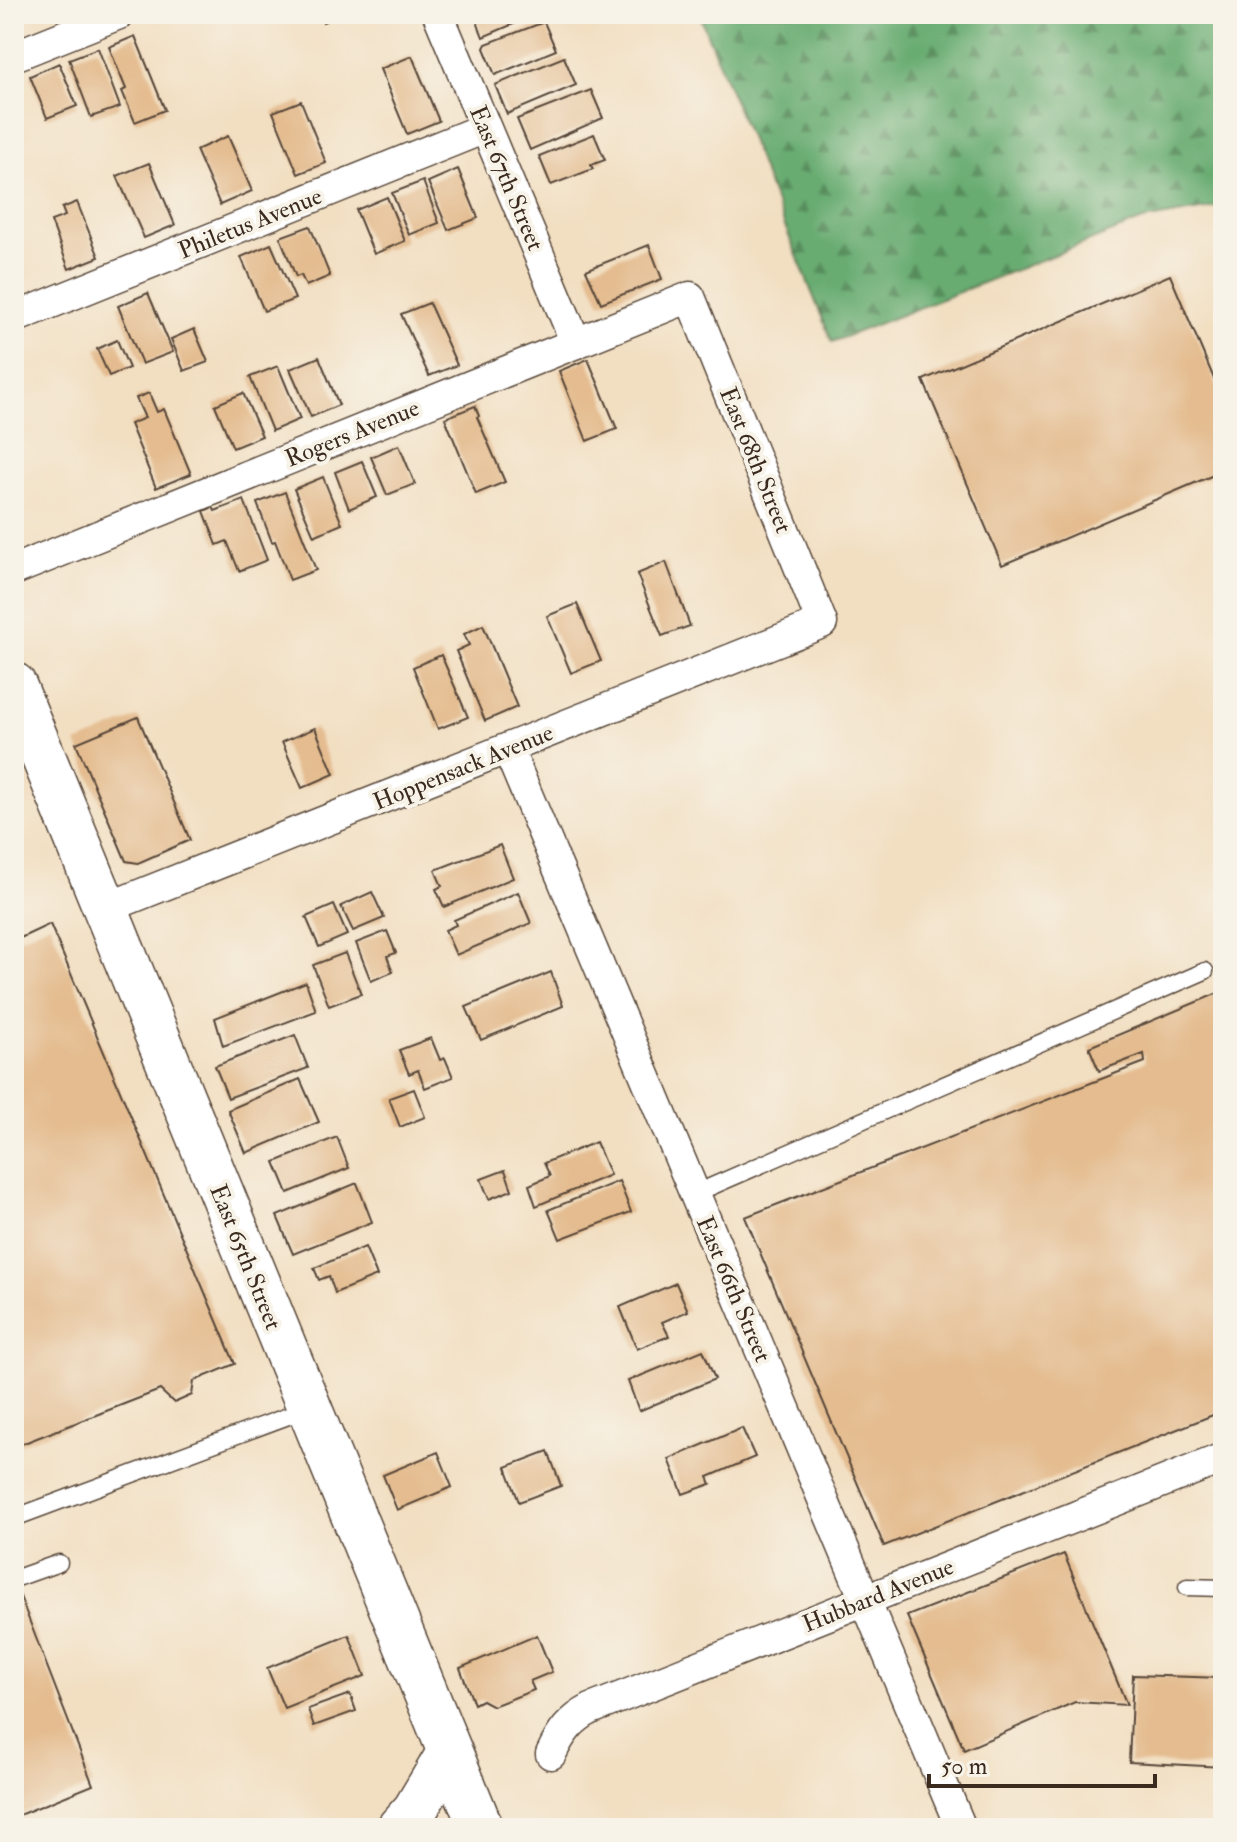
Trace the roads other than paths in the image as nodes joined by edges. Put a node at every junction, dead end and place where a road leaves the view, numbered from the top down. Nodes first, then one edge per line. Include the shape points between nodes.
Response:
1 (119, 14) edge
2 (438, 14) edge
3 (14, 56) edge
4 (485, 128) junction
5 (690, 297) joint
6 (14, 318) edge
7 (576, 343) junction
8 (14, 570) edge
9 (822, 623) joint
10 (14, 685) edge
11 (24, 737) edge
12 (508, 749) junction
13 (104, 909) junction
14 (1205, 971) dead end
15 (694, 1194) junction
16 (308, 1408) junction
17 (1223, 1458) edge
18 (14, 1518) edge
19 (59, 1563) dead end
20 (14, 1579) edge
21 (1187, 1587) dead end
22 (1223, 1588) edge
23 (864, 1600) junction
24 (449, 1753) junction
25 (551, 1754) dead end
26 (399, 1828) edge
27 (481, 1828) edge
28 (961, 1828) edge

1 - 3 street
2 - 4 street, East 67th Street
4 - 6 street, Philetus Avenue
4 - 7 street, East 67th Street
5 - 7 street, Rogers Avenue
5 - 9 street, East 68th Street
7 - 8 street, Rogers Avenue
9 - 12 street, Hoppensack Avenue
10 - 11 street, East 65th Street
11 - 13 street, East 65th Street
12 - 13 street, Hoppensack Avenue
12 - 15 street, East 66th Street
13 - 16 street, East 65th Street
14 - 15 lane
15 - 23 street, East 66th Street
16 - 18 lane
16 - 24 street, East 65th Street
17 - 23 street, Hubbard Avenue
19 - 20 lane
21 - 22 lane
23 - 25 street, Hubbard Avenue via 575,1717
23 - 28 street, East 66th Street
24 - 26 street
24 - 27 street, East 65th Street

